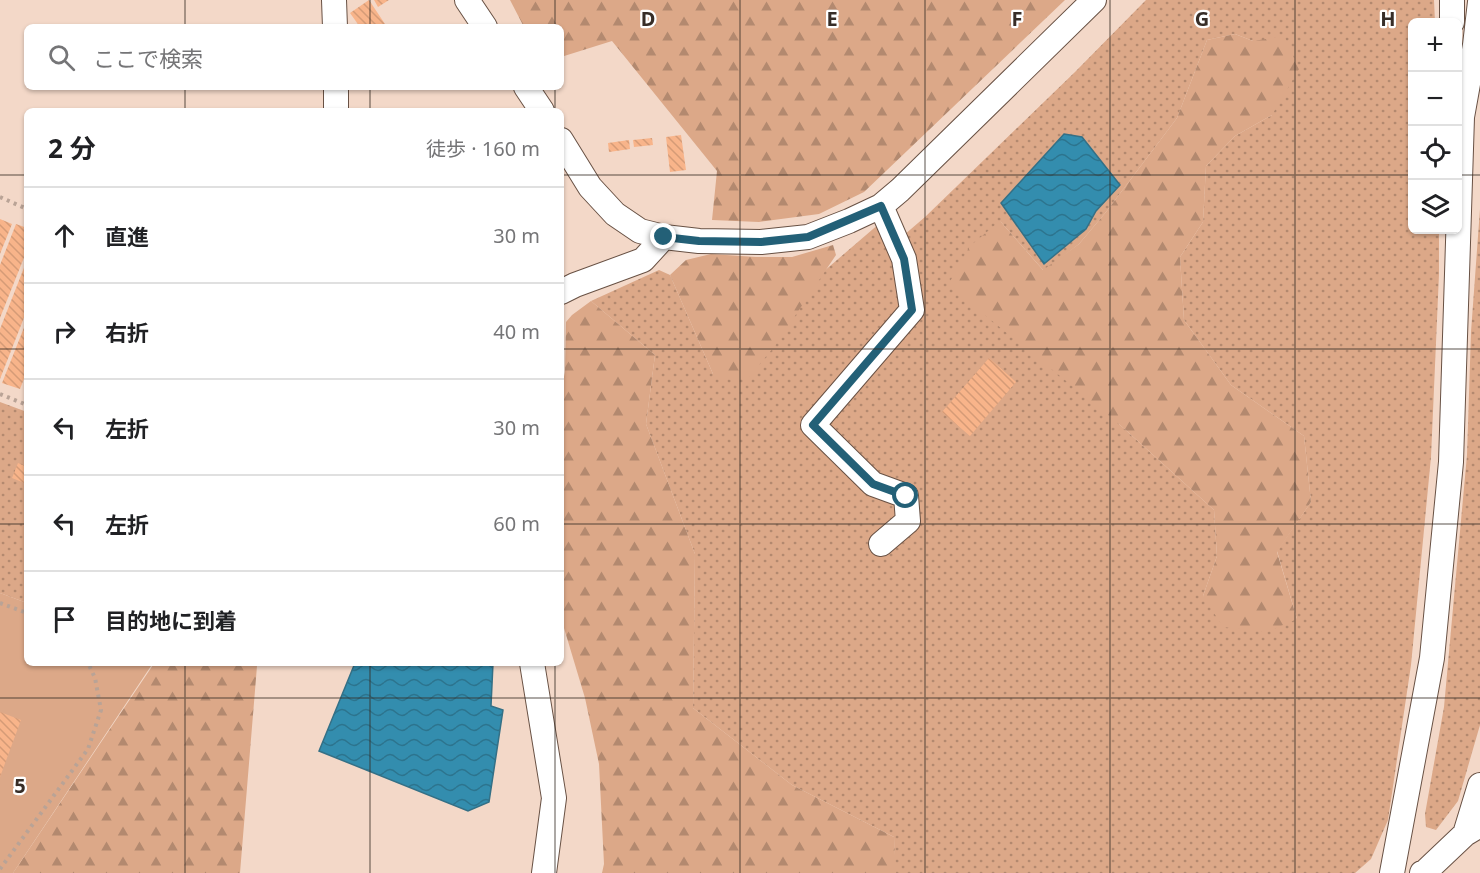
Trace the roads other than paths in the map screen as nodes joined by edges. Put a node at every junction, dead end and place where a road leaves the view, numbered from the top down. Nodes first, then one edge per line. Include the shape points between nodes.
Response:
1 (334, 0) edge
2 (467, 0) edge
3 (1094, 0) edge
4 (1452, 0) edge
5 (1480, 2) edge
6 (1452, 18) edge
7 (335, 24) edge
8 (483, 24) edge
9 (336, 90) edge
10 (528, 90) edge
11 (336, 108) edge
12 (540, 108) edge
13 (1462, 117) edge
14 (1462, 126) edge
15 (564, 145) edge
16 (881, 206) junction
17 (664, 237) junction
18 (564, 290) edge
19 (882, 544) dead end
20 (532, 666) edge
21 (1480, 785) edge
22 (1473, 829) edge
23 (544, 873) edge
24 (1392, 873) edge
25 (1422, 873) edge

1 - 7 street
2 - 8 street
3 - 16 street
4 - 6 street
5 - 13 street
9 - 11 street
10 - 12 street
14 - 24 street via 1451,462 1432,658
15 - 17 street via 590,187 615,214 640,231
16 - 17 street via 808,237 761,242
16 - 19 street via 904,259 912,310 813,425 873,484 906,496 908,521
17 - 18 street via 643,260
20 - 23 street via 554,798
21 - 22 street
22 - 25 street

